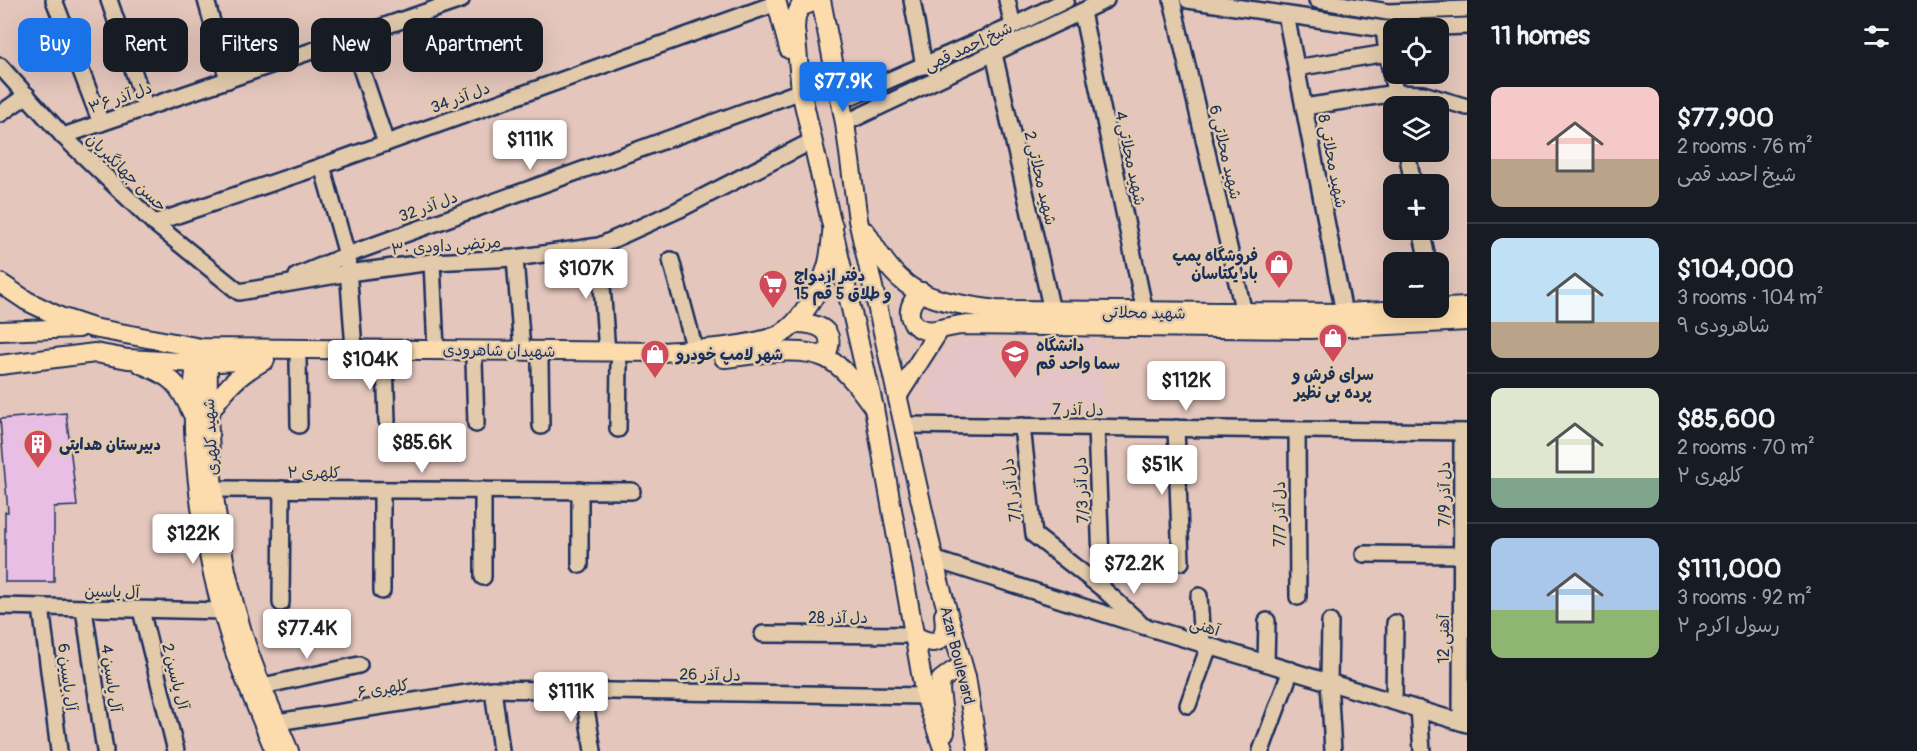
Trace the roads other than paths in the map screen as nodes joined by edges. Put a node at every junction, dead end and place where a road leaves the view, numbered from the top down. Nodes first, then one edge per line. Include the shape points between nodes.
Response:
1 (54, 0) edge
2 (109, 0) edge
3 (206, 0) edge
4 (461, 0) edge
5 (820, 0) edge
6 (912, 0) edge
7 (1007, 0) edge
8 (1066, 0) edge
9 (1106, 0) edge
10 (1172, 0) edge
11 (1188, 0) edge
12 (1322, 0) edge
13 (777, 2) edge
14 (1467, 9) edge
15 (1440, 11) junction
16 (1082, 12) junction
17 (1286, 15) junction
18 (1440, 18) edge
19 (391, 24) edge
20 (1013, 26) junction
21 (1467, 26) edge
22 (1449, 27) edge
23 (1383, 29) edge
24 (311, 52) edge
25 (994, 54) junction
26 (1383, 54) edge
27 (0, 66) edge
28 (924, 66) junction
29 (1296, 68) junction
30 (362, 72) edge
31 (228, 80) junction
32 (801, 91) junction
33 (860, 93) junction
34 (27, 95) junction
35 (1414, 96) edge
36 (1430, 96) edge
37 (841, 101) junction
38 (1383, 101) edge
39 (1449, 102) edge
40 (1304, 107) junction
41 (1467, 107) edge
42 (146, 108) junction
43 (870, 111) junction
44 (0, 114) edge
45 (101, 123) junction
46 (845, 123) junction
47 (63, 136) junction
48 (812, 141) junction
49 (386, 143) junction
50 (322, 166) junction
51 (858, 220) junction
52 (154, 223) junction
53 (833, 226) junction
54 (599, 246) junction
55 (346, 255) junction
56 (515, 258) junction
57 (671, 260) dead end
58 (432, 262) junction
59 (348, 273) junction
60 (0, 283) edge
61 (272, 286) junction
62 (239, 292) joint
63 (922, 292) junction
64 (1467, 307) edge
65 (1449, 308) edge
66 (1052, 311) junction
67 (1383, 311) edge
68 (1145, 312) junction
69 (1244, 313) junction
70 (1344, 314) junction
71 (1467, 321) edge
72 (795, 323) junction
73 (93, 328) junction
74 (940, 329) junction
75 (0, 331) edge
76 (354, 349) junction
77 (436, 350) junction
78 (522, 350) junction
79 (695, 350) junction
80 (825, 357) junction
81 (129, 358) junction
82 (202, 358) junction
83 (613, 358) junction
84 (265, 360) junction
85 (298, 360) junction
86 (385, 361) junction
87 (474, 361) junction
88 (540, 362) junction
89 (0, 365) edge
90 (898, 395) junction
91 (874, 408) junction
92 (200, 418) junction
93 (387, 421) dead end
94 (476, 424) dead end
95 (299, 425) dead end
96 (904, 425) junction
97 (541, 426) dead end
98 (1022, 426) junction
99 (1096, 428) junction
100 (618, 429) dead end
101 (1176, 429) junction
102 (1297, 430) junction
103 (1464, 432) edge
104 (212, 489) junction
105 (282, 489) junction
106 (382, 490) junction
107 (483, 490) junction
108 (580, 490) junction
109 (632, 491) dead end
110 (1364, 554) dead end
111 (1462, 555) junction
112 (933, 559) junction
113 (1181, 562) dead end
114 (580, 566) dead end
115 (483, 577) dead end
116 (938, 578) junction
117 (1102, 588) junction
118 (382, 591) dead end
119 (1199, 596) dead end
120 (1298, 597) dead end
121 (281, 603) dead end
122 (0, 606) edge
123 (41, 607) junction
124 (84, 609) junction
125 (229, 609) junction
126 (141, 610) junction
127 (1267, 621) dead end
128 (1330, 622) dead end
129 (1395, 623) dead end
130 (1143, 626) junction
131 (762, 634) dead end
132 (914, 635) junction
133 (1206, 645) junction
134 (1266, 663) junction
135 (359, 665) dead end
136 (1291, 670) junction
137 (966, 677) junction
138 (1329, 681) junction
139 (263, 686) junction
140 (493, 689) junction
141 (583, 690) junction
142 (925, 696) junction
143 (1394, 702) junction
144 (1188, 705) dead end
145 (1419, 709) junction
146 (277, 723) junction
147 (1464, 723) edge
148 (59, 751) edge
149 (105, 751) edge
150 (176, 751) edge
151 (275, 751) edge
152 (289, 751) edge
153 (501, 751) edge
154 (593, 751) edge
155 (946, 751) edge
156 (978, 751) edge
157 (1261, 751) edge
158 (1333, 751) edge
159 (1422, 751) edge

1 - 45 street
2 - 42 street
3 - 31 street
4 - 19 street, دل آذر ۳۶
5 - 32 main road via 800,7 796,16
5 - 37 main road, Azar Boulevard
6 - 28 street
7 - 20 street
8 - 20 street, شیخ احمد قمی
9 - 16 street, شیخ احمد قمی
10 - 69 street, شهید محلاتی 6
11 - 17 street
12 - 15 street via 1388,12
13 - 32 main road
13 - 49 street, دل آذر 34
14 - 15 street
15 - 18 street
16 - 25 street, شیخ احمد قمی
16 - 68 street, شهید محلاتی 4
17 - 23 street
17 - 29 street, شهید محلاتی 8
20 - 28 street, شیخ احمد قمی
21 - 22 street
24 - 31 street, دل آذر ۳۶
25 - 43 street, شیخ احمد قمی
25 - 66 street, شهید محلاتی 2
26 - 29 street
27 - 34 street, حسن جهانگیریان
28 - 33 street, شیخ احمد قمی
29 - 40 street, شهید محلاتی 8
30 - 49 street
31 - 42 street, دل آذر ۳۶
32 - 48 main road
32 - 55 street, دل آذر 32
33 - 37 street, شیخ احمد قمی
33 - 43 street via 857,105 862,111
34 - 44 street
34 - 47 street, حسن جهانگیریان
35 - 36 street
37 - 46 main road, Azar Boulevard
38 - 40 street
39 - 41 street
40 - 70 street, شهید محلاتی 8
42 - 45 street, دل آذر ۳۶
43 - 46 street, شیخ احمد قمی
45 - 47 street, دل آذر ۳۶
46 - 51 main road, Azar Boulevard
47 - 52 street, حسن جهانگیریان
48 - 53 main road
48 - 54 street, ۳۰ مرتضی داودی
49 - 50 street, دل آذر 34
50 - 52 street, دل آذر 34
50 - 55 street
51 - 63 main road, شهید محلاتی via 886,263 904,283
51 - 90 main road, Azar Boulevard
52 - 62 street, حسن جهانگیریان
53 - 72 main road, شهیدان شاهرودی via 828,266 815,296
53 - 91 main road
54 - 56 street, ۳۰ مرتضی داودی
54 - 83 street
55 - 59 street
55 - 61 street, دل آذر 32
56 - 58 street, ۳۰ مرتضی داودی
56 - 78 street
57 - 79 street
58 - 59 street, ۳۰ مرتضی داودی
58 - 77 street
59 - 61 street, ۳۰ مرتضی داودی
59 - 76 street
60 - 73 main road via 35,305
61 - 62 street, ۳۰ مرتضی داودی
63 - 66 main road, شهید محلاتی via 960,305
63 - 74 main road via 913,299 911,321 919,329
64 - 65 main road, شهید محلاتی
66 - 68 main road, شهید محلاتی
67 - 70 main road, شهید محلاتی
68 - 69 main road, شهید محلاتی
69 - 70 main road, شهید محلاتی
71 - 74 main road, شهید محلاتی via 1310,329 995,324
72 - 79 main road, شهیدان شاهرودی via 765,340
72 - 80 main road via 811,323 829,336 830,347
73 - 75 main road
73 - 82 main road, شهیدان شاهرودی
74 - 90 main road
76 - 77 main road, شهیدان شاهرودی
76 - 82 main road, شهیدان شاهرودی
77 - 78 main road, شهیدان شاهرودی
78 - 83 main road, شهیدان شاهرودی
79 - 83 main road, شهیدان شاهرودی
80 - 83 main road, شهیدان شاهرودی via 800,352 698,362
80 - 91 main road via 842,370
81 - 82 main road, شهیدان شاهرودی
81 - 89 main road, شهیدان شاهرودی via 95,353
81 - 92 main road via 173,381
82 - 84 main road, شهیدان شاهرودی
82 - 92 main road, شهید کلهری
83 - 88 main road, شهیدان شاهرودی
83 - 100 street
84 - 85 main road, شهیدان شاهرودی
84 - 92 main road via 231,383
85 - 86 main road, شهیدان شاهرودی
85 - 95 street
86 - 87 main road, شهیدان شاهرودی
86 - 93 street
87 - 88 main road, شهیدان شاهرودی
87 - 94 street
88 - 97 street
90 - 96 main road, Azar Boulevard
91 - 132 main road
92 - 104 main road, شهید کلهری
92 - 125 main road, شهید کلهری via 195,446 206,541
96 - 98 street, دل آذر 7
96 - 112 main road, Azar Boulevard
98 - 99 street, دل آذر 7
98 - 117 street, دل آذر 7/1 via 1034,535
99 - 101 street, دل آذر 7
99 - 117 street, دل آذر 7/3
101 - 102 street, دل آذر 7
101 - 113 street
102 - 103 street, دل آذر 7
102 - 120 street, دل آذر 7/7
103 - 111 street, دل آذر 7/9
104 - 105 street, کلهری ۲
104 - 125 main road, شهید کلهری
105 - 106 street, کلهری ۲
105 - 121 street
106 - 107 street, کلهری ۲
106 - 118 street
107 - 108 street, کلهری ۲
107 - 115 street
108 - 109 street, کلهری ۲
108 - 114 street
110 - 111 street
111 - 147 street, آهنی 12
112 - 116 main road, Azar Boulevard
112 - 130 street, آهنی
116 - 132 main road via 946,631 934,642 924,642
116 - 137 main road, Azar Boulevard
117 - 130 street, دل آذر 7/1
119 - 133 street
122 - 123 street, آل یاسین
123 - 124 street, آل یاسین
123 - 148 street, آل یاسین 6
124 - 126 street, آل یاسین
124 - 149 street, آل یاسین 4
125 - 126 street, آل یاسین
125 - 139 main road, شهید کلهری
125 - 151 main road, شهید کلهری via 231,641
126 - 150 street, آل یاسین 2
127 - 134 street
128 - 138 street
129 - 143 street
130 - 133 street, آهنی
131 - 132 street, دل آذر 28
132 - 142 main road
133 - 134 street, آهنی
133 - 144 street
134 - 136 street, آهنی
135 - 139 street
136 - 138 street, آهنی
136 - 157 street
137 - 155 main road via 953,671 941,680
137 - 156 main road, Azar Boulevard
138 - 143 street, آهنی
138 - 158 street
139 - 146 main road, شهید کلهری
140 - 141 street, دل آذر 26
140 - 146 street, کلهری ۶
140 - 153 street
141 - 142 street, دل آذر 26
141 - 154 street
142 - 155 main road
143 - 145 street, آهنی
145 - 147 street, آهنی
145 - 159 street
146 - 152 main road, شهید کلهری

